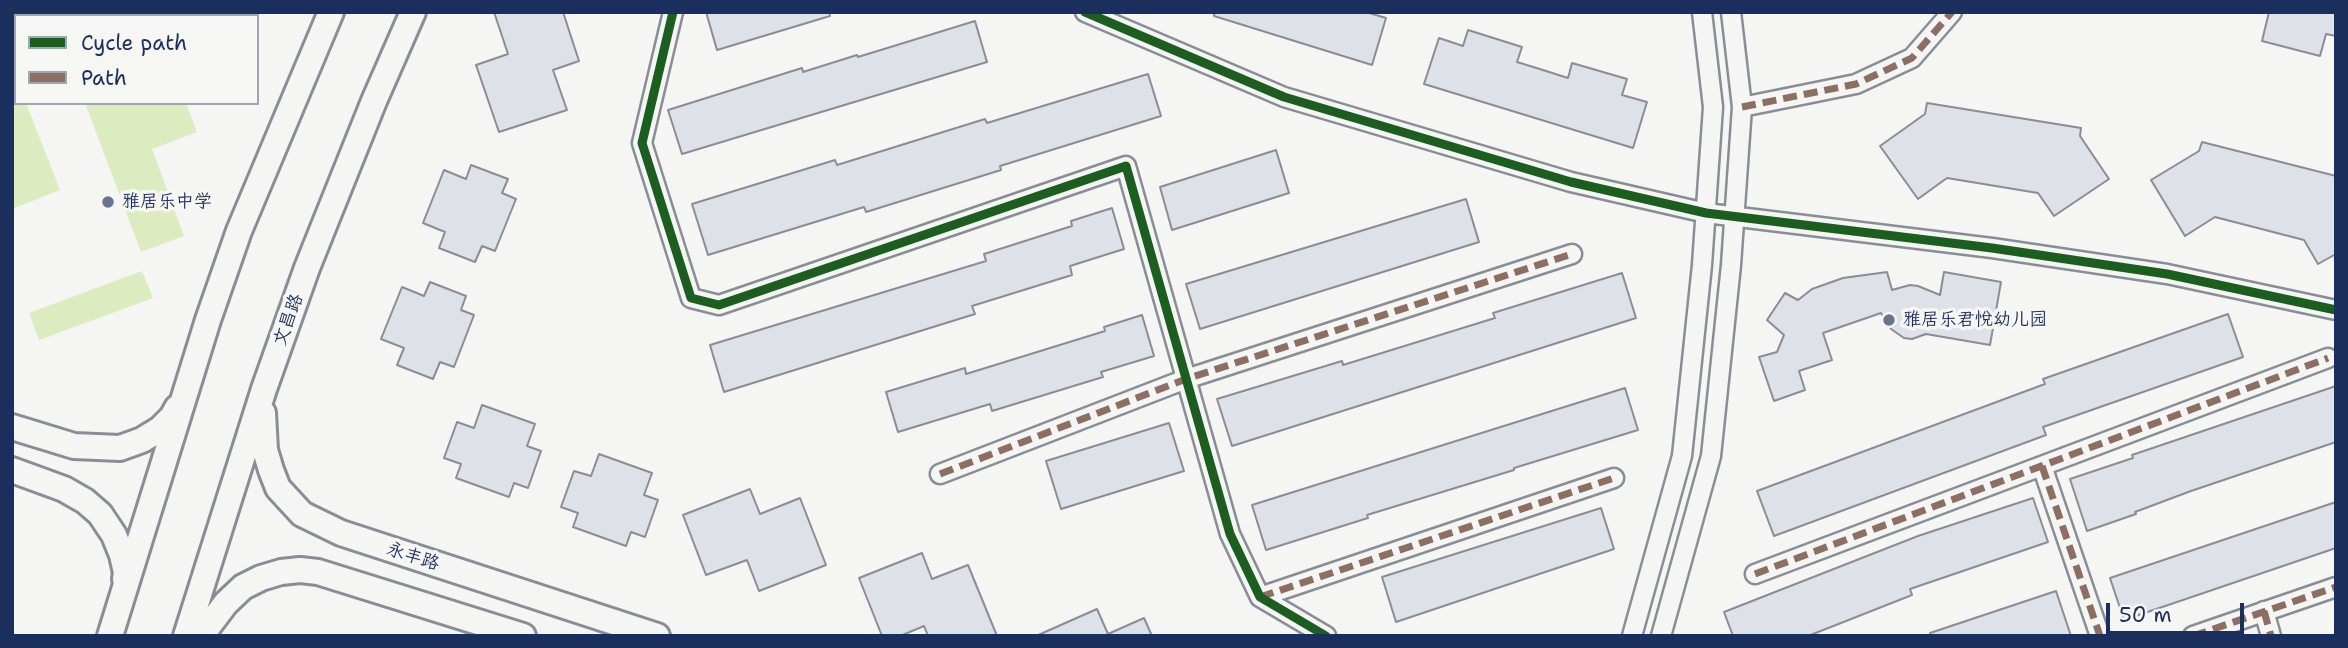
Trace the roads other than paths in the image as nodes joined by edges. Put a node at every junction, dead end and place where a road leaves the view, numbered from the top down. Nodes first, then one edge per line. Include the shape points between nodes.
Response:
1 (331, 12) edge
2 (412, 12) edge
3 (673, 12) edge
4 (1085, 12) edge
5 (1702, 12) edge
6 (1731, 12) edge
7 (1952, 12) edge
8 (1742, 107) junction
9 (1706, 213) junction
10 (1734, 216) junction
11 (1572, 254) dead end
12 (2336, 310) edge
13 (2328, 358) dead end
14 (1186, 379) junction
15 (188, 385) junction
16 (264, 390) junction
17 (12, 427) edge
18 (2042, 466) junction
19 (12, 470) edge
20 (940, 474) dead end
21 (1614, 478) dead end
22 (1755, 575) dead end
23 (2336, 587) edge
24 (1260, 597) junction
25 (120, 601) junction
26 (2264, 611) junction
27 (110, 636) edge
28 (186, 636) edge
29 (201, 636) edge
30 (523, 636) edge
31 (657, 636) edge
32 (1326, 636) edge
33 (1633, 636) edge
34 (1661, 636) edge
35 (2100, 636) edge
36 (2193, 636) edge
37 (2272, 636) edge

1 - 15 street via 239,232
2 - 16 street, 文昌路 via 312,256
3 - 14 street via 642,142 691,298 719,304 1126,166
4 - 9 street via 1284,97 1571,182
5 - 9 street via 1713,107
6 - 8 street
7 - 8 street via 1912,58 1856,84
8 - 10 street
9 - 10 street
9 - 33 street via 1682,456
10 - 12 street via 2167,274
10 - 34 street via 1711,456
11 - 14 street
13 - 18 street
14 - 20 street
14 - 24 street via 1230,534
15 - 17 street via 172,417 160,429 120,448 74,446
15 - 25 street
16 - 28 street, 文昌路
16 - 31 street, 永丰路 via 263,431 271,470 278,488 302,514 341,533
18 - 22 street
18 - 35 street
19 - 25 street via 64,489 100,514 122,555 126,573
21 - 24 street
23 - 26 street
24 - 32 street
25 - 27 street
26 - 36 street
26 - 37 street
29 - 30 street via 243,587 281,572 300,570

